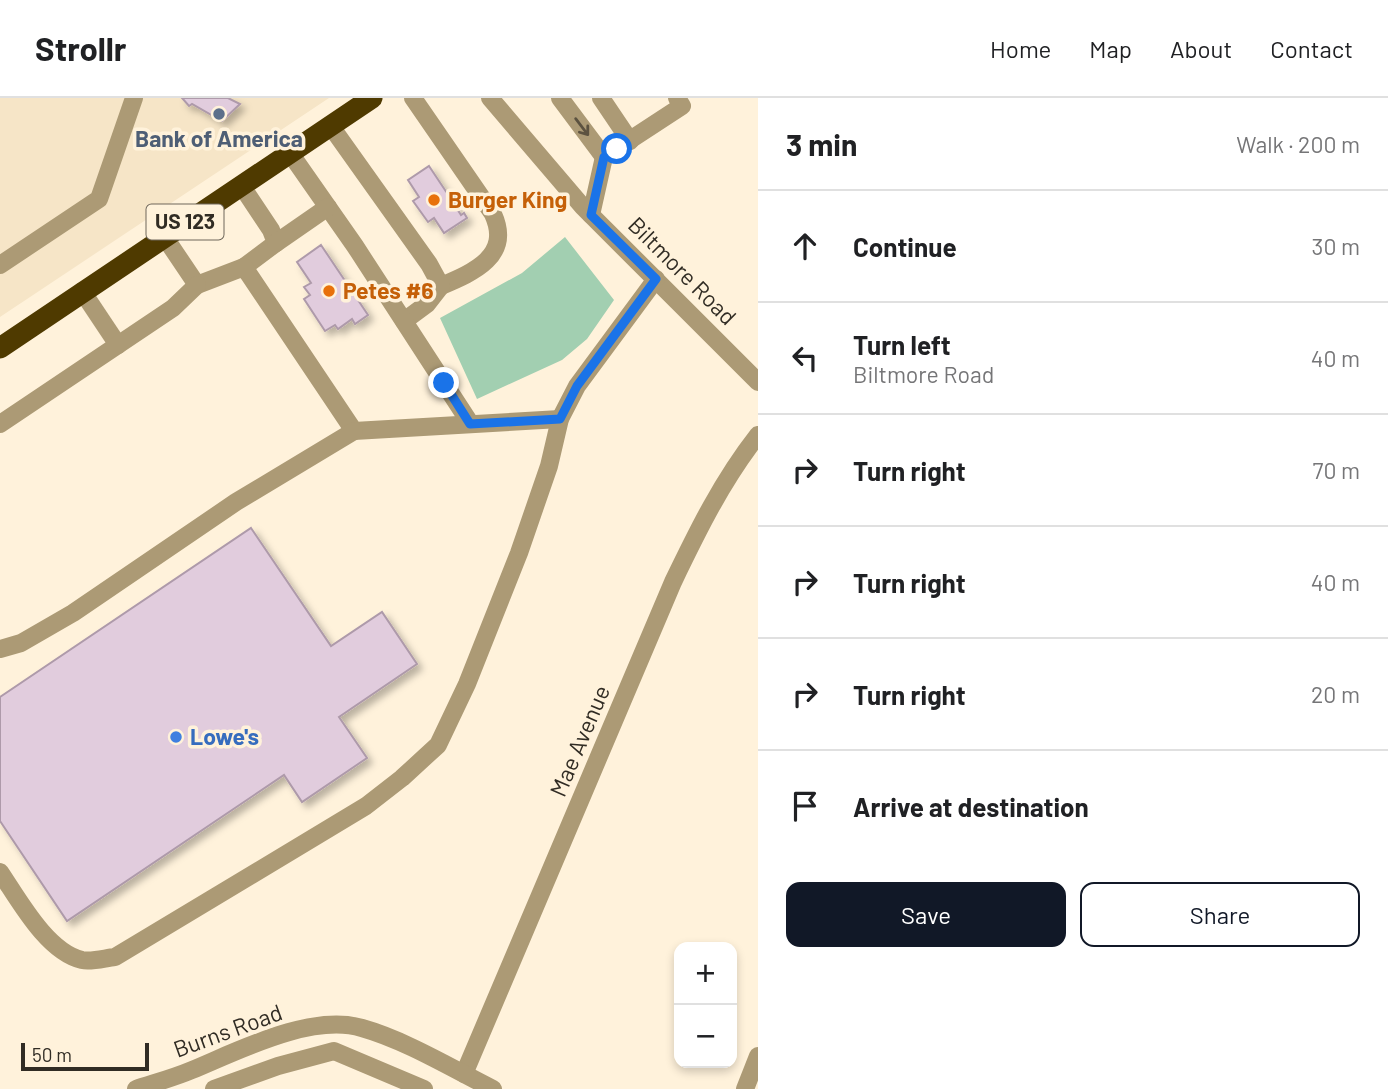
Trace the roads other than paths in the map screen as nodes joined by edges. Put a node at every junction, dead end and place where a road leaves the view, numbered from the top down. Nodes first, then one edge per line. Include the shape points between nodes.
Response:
1 (134, 98) edge
2 (372, 98) edge
3 (413, 98) edge
4 (490, 98) edge
5 (560, 98) edge
6 (601, 98) edge
7 (677, 98) edge
8 (330, 125) junction
9 (629, 141) junction
10 (290, 153) junction
11 (604, 157) junction
12 (241, 185) junction
13 (328, 207) junction
14 (591, 215) junction
15 (164, 236) junction
16 (276, 243) junction
17 (0, 265) edge
18 (244, 267) junction
19 (656, 279) junction
20 (197, 285) junction
21 (441, 286) junction
22 (82, 291) junction
23 (404, 321) junction
24 (118, 345) junction
25 (0, 348) edge
26 (758, 382) edge
27 (560, 419) junction
28 (0, 424) edge
29 (470, 424) junction
30 (354, 431) junction
31 (758, 435) edge
32 (0, 649) edge
33 (0, 872) edge
34 (340, 1026) junction
35 (334, 1051) junction
36 (758, 1056) edge
37 (464, 1074) junction
38 (170, 1084) edge
39 (136, 1089) edge
40 (214, 1089) edge
41 (424, 1089) edge
42 (493, 1089) edge
43 (745, 1089) edge

1 - 17 street via 99,199
2 - 8 highway, US 123
3 - 21 street via 500,229 490,259
4 - 14 street, Biltmore Road
5 -> 11 street
6 - 9 street
7 - 9 street via 682,106
8 - 10 highway, US 123
8 - 21 street
9 - 11 street
10 - 12 highway, US 123
10 - 13 street
11 - 14 street
12 - 15 highway, US 123
12 - 16 street
13 - 16 street
13 - 23 street
14 - 19 street, Biltmore Road
15 - 20 street
15 - 22 highway, US 123
16 - 18 street
18 - 20 street
18 - 30 street
19 - 26 street, Biltmore Road
19 - 27 street via 577,386
20 - 24 street via 173,308
21 - 23 street
22 - 24 street
22 - 25 highway, US 123
23 - 29 street
24 - 28 street
27 - 29 street
27 - 33 street via 519,553 467,684 438,745 402,778 366,806 115,957 84,961 64,954 37,926
29 - 30 street
30 - 32 street via 236,502 73,613 21,643
31 - 37 street, Mae Avenue via 711,503 673,582
34 - 35 street
34 - 37 street, Burns Road via 388,1037
34 - 38 street, Burns Road via 271,1037
35 - 40 street
35 - 41 street
36 - 43 street
37 - 42 street, Burns Road
38 - 39 street, Burns Road

